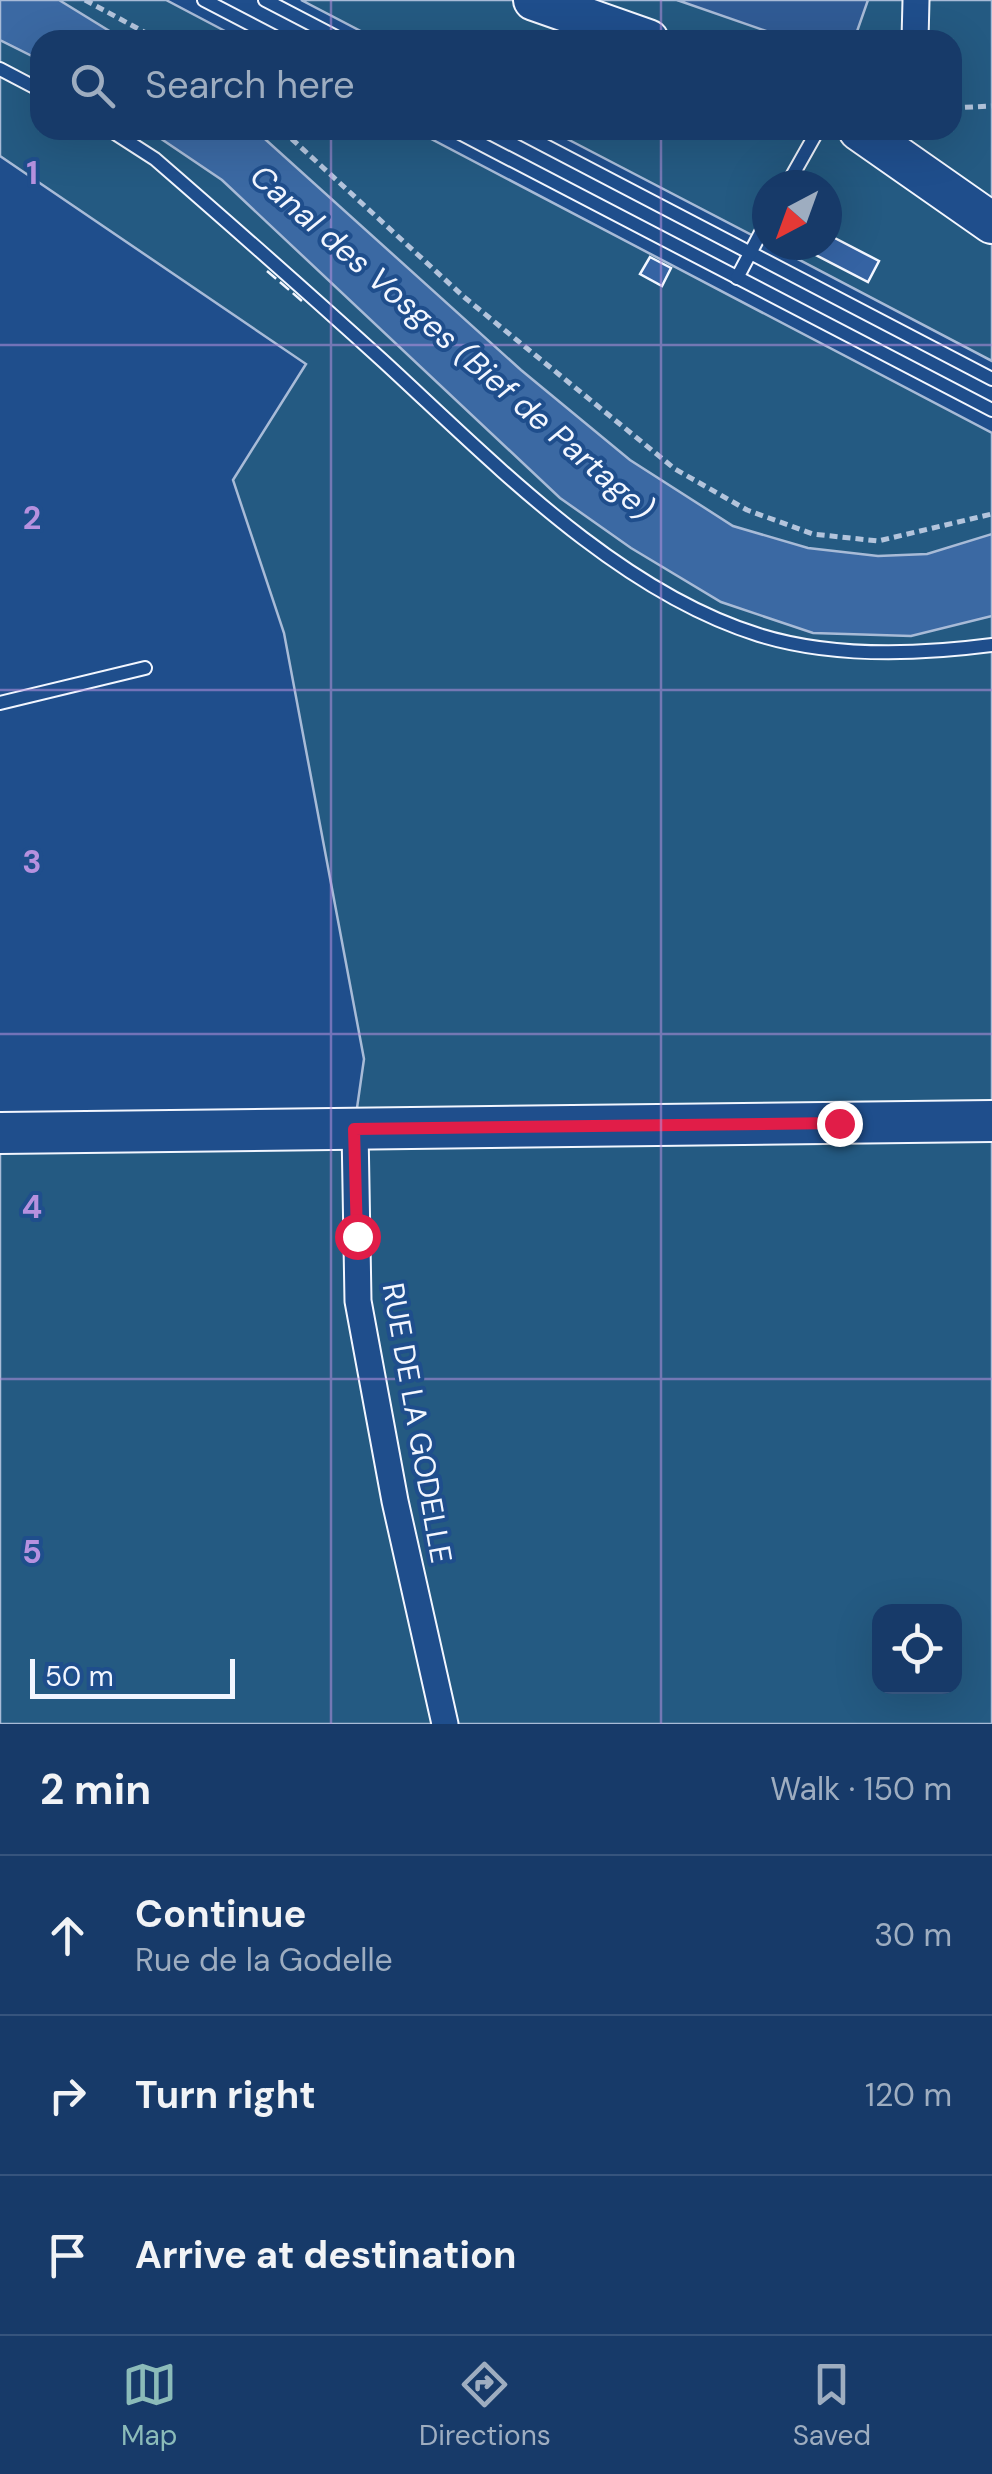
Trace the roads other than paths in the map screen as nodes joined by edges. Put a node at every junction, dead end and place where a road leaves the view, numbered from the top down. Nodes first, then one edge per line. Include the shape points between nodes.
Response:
1 (204, 0) edge
2 (265, 0) edge
3 (534, 0) edge
4 (916, 0) edge
5 (261, 30) edge
6 (323, 30) edge
7 (620, 30) edge
8 (915, 30) edge
9 (0, 69) edge
10 (30, 85) edge
11 (126, 140) edge
12 (473, 140) edge
13 (533, 140) edge
14 (812, 140) edge
15 (888, 140) edge
16 (795, 170) edge
17 (992, 222) edge
18 (752, 249) edge
19 (750, 253) junction
20 (738, 278) junction
21 (992, 379) edge
22 (992, 410) edge
23 (992, 645) edge
24 (145, 668) dead end
25 (0, 702) edge
26 (992, 1121) edge
27 (354, 1129) junction
28 (0, 1133) edge
29 (445, 1724) edge

1 - 5 lane
2 - 6 lane
3 - 7 main road
4 - 8 street
9 - 10 lane
11 - 23 lane via 599,549 688,606 759,635 828,650 898,653
12 - 20 lane
13 - 19 lane
14 - 16 lane
15 - 17 main road
18 - 19 lane
19 - 20 lane
19 - 21 lane
20 - 22 lane
24 - 25 lane
26 - 27 main road
27 - 28 main road
27 - 29 street, RUE DE LA GODELLE via 358,1301

